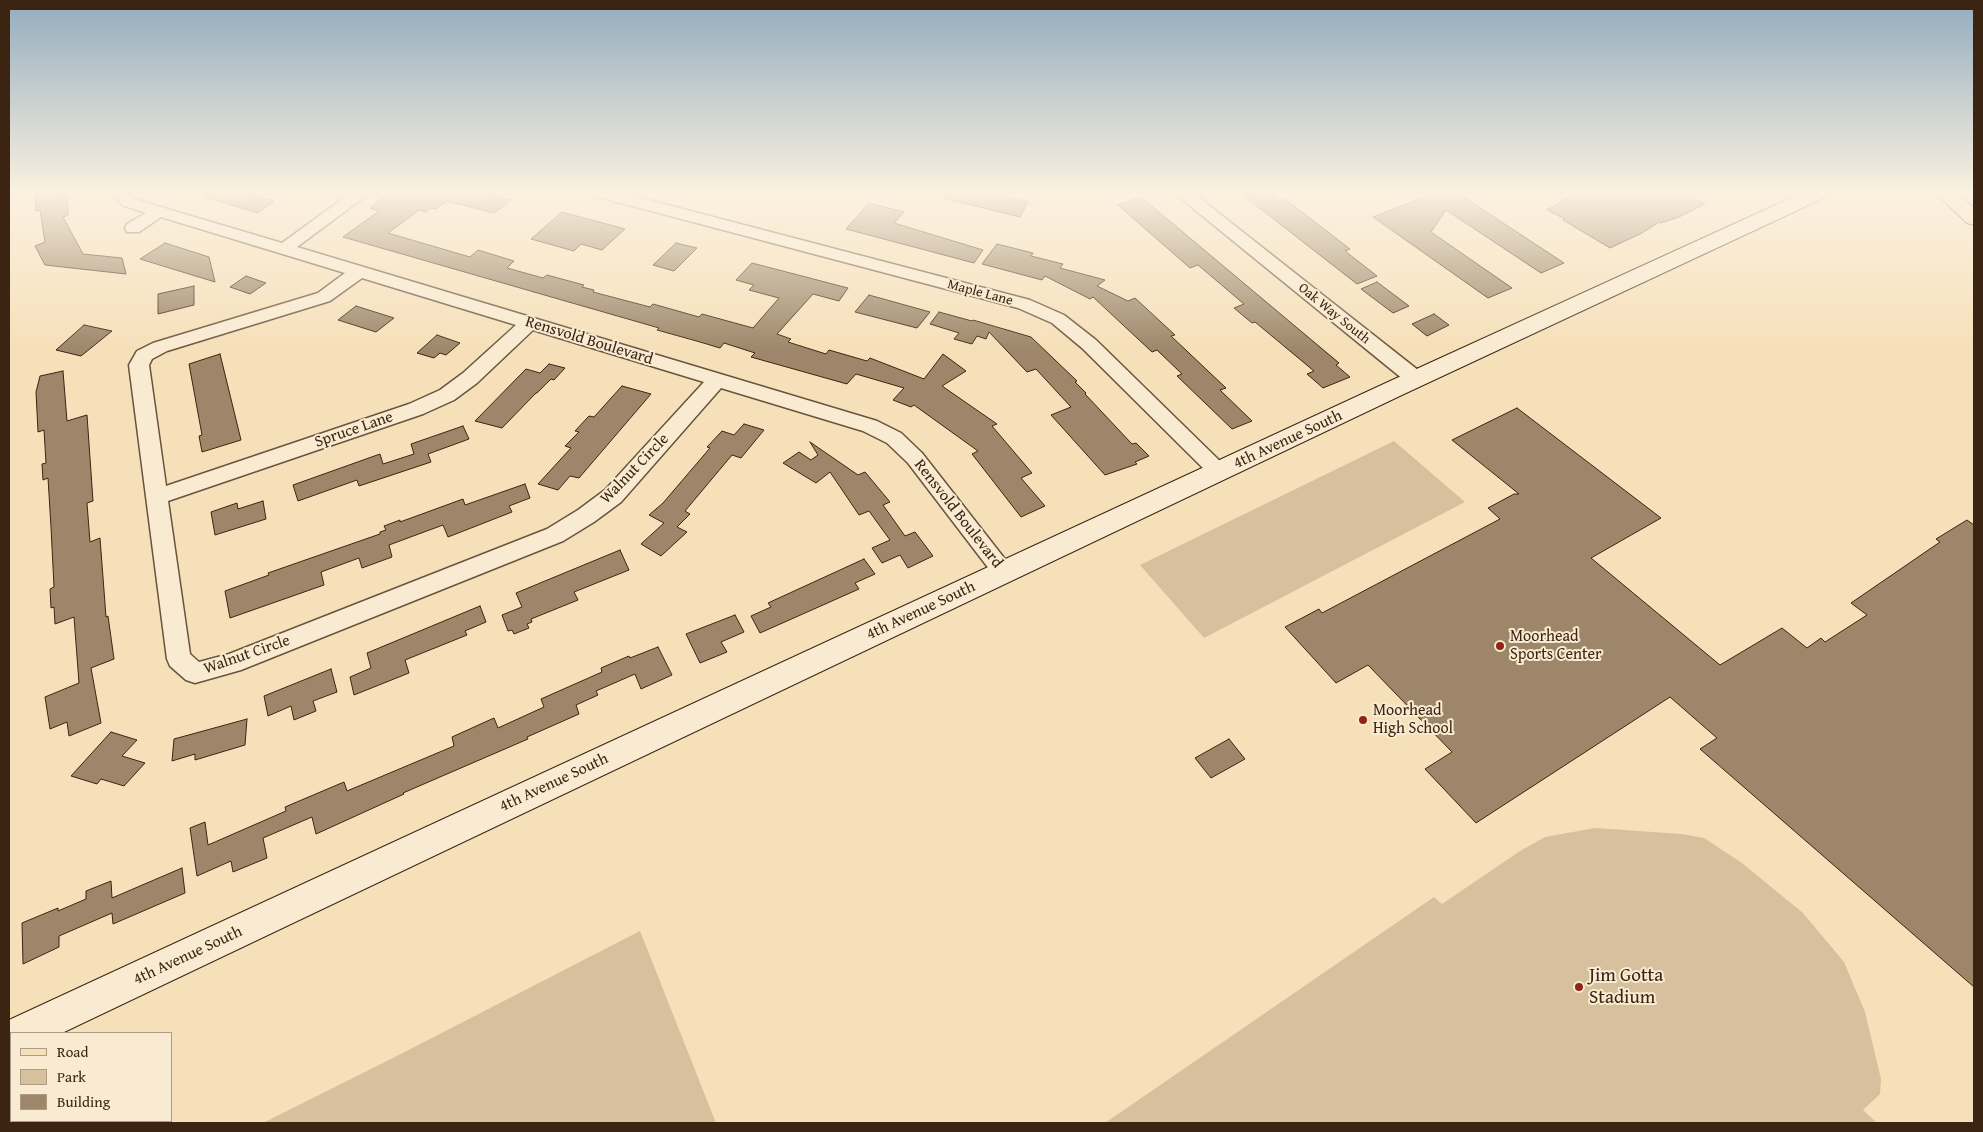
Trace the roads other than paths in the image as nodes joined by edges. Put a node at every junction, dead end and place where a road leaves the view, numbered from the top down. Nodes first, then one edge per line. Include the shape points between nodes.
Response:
1 (270, 245) edge
2 (290, 245) edge
3 (798, 245) edge
4 (1248, 245) edge
5 (1707, 245) edge
6 (284, 249) junction
7 (359, 272) junction
8 (530, 323) junction
9 (1416, 379) junction
10 (717, 380) junction
11 (1219, 472) junction
12 (156, 497) junction
13 (1004, 572) junction
14 (24, 1032) edge

1 - 6 street, Rensvold Boulevard
2 - 6 street
3 - 11 street, Maple Lane via 1024,304 1058,319 1089,344
4 - 9 street, Oak Way South
5 - 9 street, 4th Avenue South
6 - 7 street, Rensvold Boulevard
7 - 8 street, Rensvold Boulevard
7 - 12 street, Walnut Circle via 330,293 309,302 160,347 144,355 139,365
8 - 10 street, Rensvold Boulevard
8 - 12 street, Spruce Lane via 447,395 416,409
9 - 11 street, 4th Avenue South
10 - 12 street, Walnut Circle via 613,496 555,535 232,663 196,673 179,660
10 - 13 street, Rensvold Boulevard via 870,426 894,438 915,458
11 - 13 street, 4th Avenue South
13 - 14 street, 4th Avenue South

